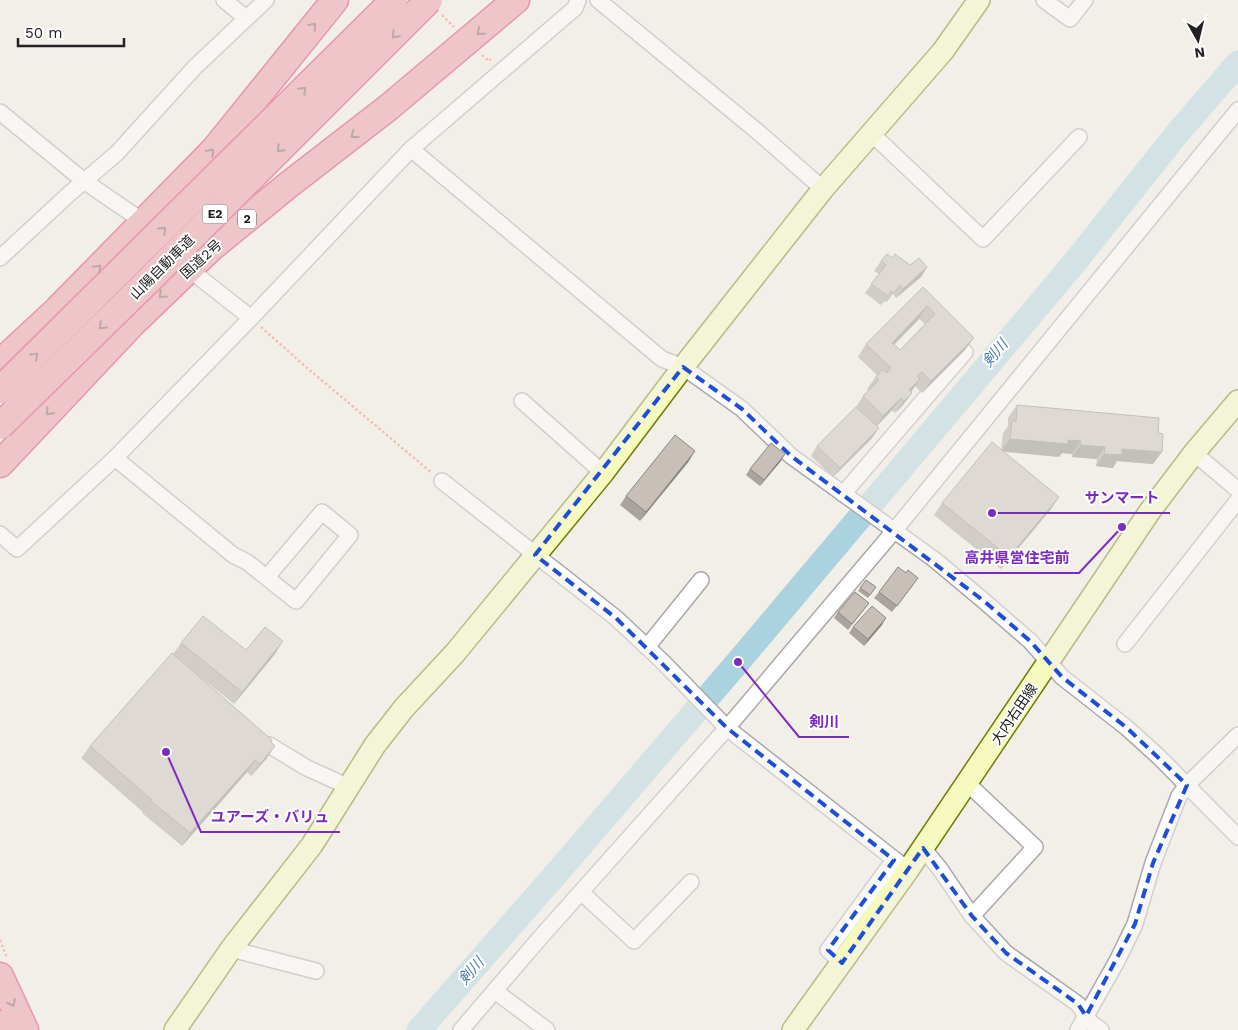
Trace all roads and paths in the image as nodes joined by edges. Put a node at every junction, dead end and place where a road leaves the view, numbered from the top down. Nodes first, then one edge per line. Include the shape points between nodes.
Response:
1 (224, 0) edge
2 (266, 0) edge
3 (335, 0) edge
4 (394, 0) edge
5 (429, 0) edge
6 (516, 0) edge
7 (578, 0) edge
8 (598, 0) edge
9 (1044, 0) edge
10 (1085, 0) edge
11 (974, 2) edge
12 (246, 18) junction
13 (1238, 110) edge
14 (0, 112) edge
15 (872, 134) junction
16 (1079, 137) dead end
17 (411, 149) junction
18 (84, 181) junction
19 (823, 189) junction
20 (135, 216) dead end
21 (0, 258) edge
22 (199, 277) dead end
23 (251, 318) junction
24 (965, 352) edge
25 (0, 363) edge
26 (683, 367) junction
27 (0, 390) edge
28 (522, 401) dead end
29 (1238, 401) edge
30 (0, 426) edge
31 (1194, 453) junction
32 (115, 458) junction
33 (0, 464) edge
34 (602, 473) junction
35 (442, 481) joint
36 (1238, 490) edge
37 (847, 497) junction
38 (1238, 500) edge
39 (891, 529) junction
40 (0, 534) edge
41 (535, 555) junction
42 (267, 578) junction
43 (701, 580) dead end
44 (1125, 644) dead end
45 (647, 647) junction
46 (1049, 661) junction
47 (727, 728) junction
48 (1238, 735) edge
49 (269, 745) edge
50 (967, 783) junction
51 (1186, 785) junction
52 (349, 788) junction
53 (1238, 837) edge
54 (923, 848) junction
55 (901, 865) junction
56 (691, 882) dead end
57 (580, 892) junction
58 (972, 916) junction
59 (231, 950) junction
60 (316, 971) dead end
61 (0, 976) edge
62 (495, 991) junction
63 (1086, 1016) junction
64 (0, 1024) edge
65 (3, 1030) edge
66 (25, 1030) edge
67 (175, 1030) edge
68 (461, 1030) edge
69 (547, 1030) edge
70 (793, 1030) edge
71 (1078, 1030) edge
72 (1101, 1030) edge

1 - 12 street
2 - 12 street
25 -> 3 highway via 57,310 214,150
27 -> 4 highway, 山陽自動車道 / E2, bridge
5 -> 30 highway, 山陽自動車道 / E2, bridge
6 -> 33 highway, 国道2号 / 2 via 389,107 211,248 132,324
7 - 17 street via 575,8
8 - 19 street
9 - 10 street via 1070,19
11 - 15 street via 943,51
12 - 18 street via 195,67 117,153
13 - 39 street
14 - 18 street
15 - 16 street via 983,239
15 - 19 street
17 - 23 street
17 - 26 street via 662,359
18 - 20 street
18 - 21 street
19 - 26 street
22 - 23 street
23 - 32 street
23 - 35 path
24 - 37 street
26 - 34 street
26 - 37 street via 742,409 791,456
28 - 34 street
29 - 31 street, 大内右田線
31 - 36 street
31 - 46 street, 大内右田線 via 1150,511
32 - 40 street via 17,549
32 - 42 street via 233,555
34 - 41 street
35 - 41 street
37 - 39 street
38 - 44 street
39 - 46 street via 984,601
39 - 47 street
41 - 45 street via 616,618
41 - 52 street via 455,653 404,708 375,745
42 - 42 street via 322,512 350,535 296,601
43 - 45 street
45 - 47 street
46 - 50 street, 大内右田線
46 - 51 street via 1062,677 1127,728
47 - 55 street
47 - 57 street
48 - 51 street
49 - 52 street
50 - 54 street, 大内右田線
50 - 58 street via 1035,847
51 - 53 street
51 - 63 street via 1153,863 1135,924
52 - 59 street via 312,845
54 - 55 street, 大内右田線
54 - 58 street
55 - 70 street, 大内右田線 via 842,963
56 - 57 street via 634,941
57 - 62 street
58 - 63 street via 1006,953 1078,1004
59 - 60 street
59 - 67 street
61 -> 66 highway
62 - 68 street
62 - 69 street
63 - 71 street
63 - 72 street
64 - 65 highway

